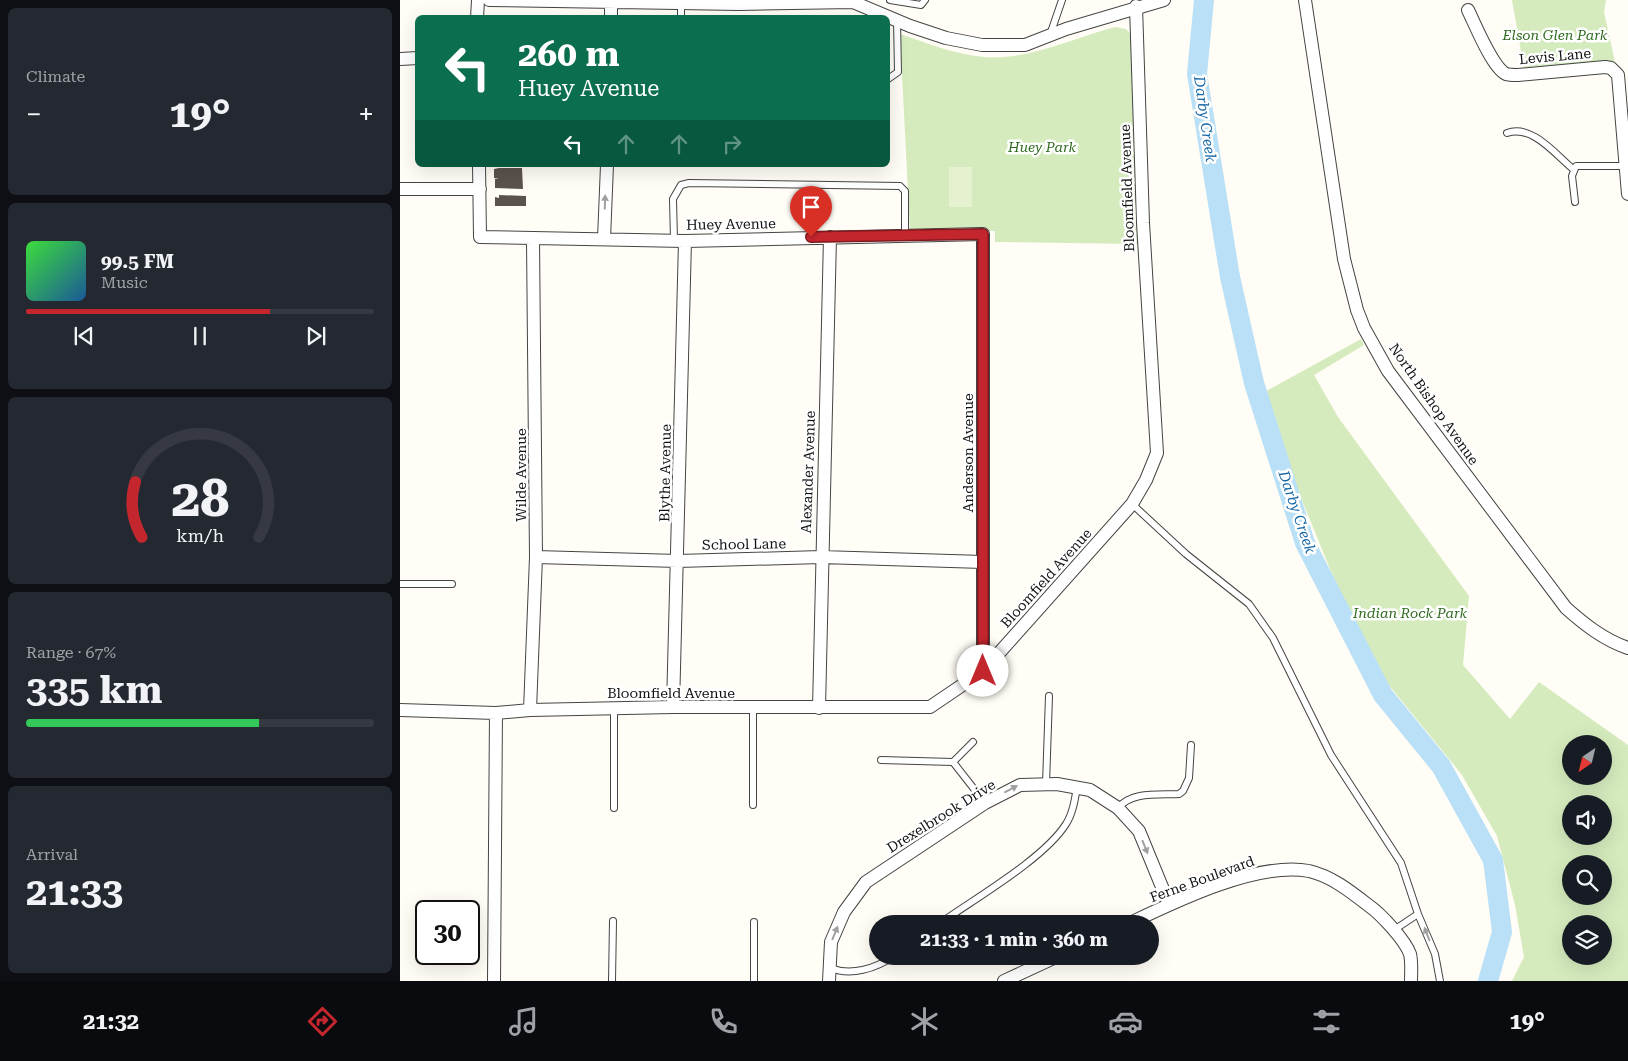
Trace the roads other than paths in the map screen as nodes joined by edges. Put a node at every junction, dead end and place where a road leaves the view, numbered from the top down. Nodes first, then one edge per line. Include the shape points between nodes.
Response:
1 (478, 0) edge
2 (489, 0) edge
3 (890, 0) edge
4 (925, 0) edge
5 (1062, 0) edge
6 (1164, 0) edge
7 (1305, 0) edge
8 (611, 1) edge
9 (854, 1) edge
10 (739, 2) edge
11 (757, 2) edge
12 (681, 3) junction
13 (1136, 6) junction
14 (1468, 10) dead end
15 (477, 15) edge
16 (611, 15) edge
17 (681, 15) edge
18 (884, 15) edge
19 (890, 18) edge
20 (897, 21) junction
21 (1050, 35) junction
22 (415, 58) edge
23 (400, 59) edge
24 (890, 78) edge
25 (1507, 132) dead end
26 (1626, 166) junction
27 (479, 167) edge
28 (607, 167) edge
29 (1573, 169) junction
30 (400, 189) edge
31 (480, 189) junction
32 (1628, 194) edge
33 (1575, 202) dead end
34 (983, 234) joint
35 (905, 236) junction
36 (830, 237) junction
37 (604, 239) junction
38 (534, 240) junction
39 (679, 240) junction
40 (1132, 504) junction
41 (536, 557) junction
42 (821, 557) junction
43 (678, 561) junction
44 (983, 562) junction
45 (400, 584) edge
46 (452, 584) dead end
47 (1628, 648) edge
48 (983, 671) junction
49 (1049, 696) dead end
50 (673, 707) junction
51 (614, 708) junction
52 (752, 708) junction
53 (819, 708) junction
54 (400, 710) edge
55 (530, 710) junction
56 (496, 713) junction
57 (973, 742) dead end
58 (1192, 745) dead end
59 (881, 760) dead end
60 (953, 762) junction
61 (1046, 784) junction
62 (1077, 787) junction
63 (985, 803) junction
64 (753, 805) dead end
65 (614, 808) dead end
66 (1118, 808) junction
67 (1169, 904) junction
68 (1418, 914) junction
69 (952, 915) edge
70 (1146, 915) edge
71 (613, 921) dead end
72 (754, 922) dead end
73 (1394, 930) junction
74 (879, 965) edge
75 (1039, 965) edge
76 (830, 968) junction
77 (494, 981) edge
78 (612, 981) edge
79 (754, 981) edge
80 (829, 981) edge
81 (1004, 981) edge
82 (1411, 981) edge
83 (1440, 981) edge

1 - 15 street
2 - 8 street
3 - 4 lane via 921,5
5 - 21 lane
6 - 13 street
7 - 47 street, North Bishop Avenue via 1344,258 1350,290 1364,328 1388,371 1548,586 1583,623
8 - 12 street
8 - 16 street
9 - 11 street
9 - 18 street
10 - 11 street
10 - 12 street
12 - 17 lane
13 - 21 street
13 - 40 street, Bloomfield Avenue via 1142,223 1157,453
14 - 26 street, Levis Lane via 1486,46 1506,74 1605,67 1615,72 1618,75
19 - 20 street
20 - 21 street via 946,38 982,45 1025,45
20 - 24 lane via 898,72
22 - 23 street
25 - 29 lane via 1517,130 1530,134
26 - 29 lane via 1582,165
26 - 32 street, Levis Lane
27 - 31 street
37 -> 28 street
29 - 33 lane
30 - 31 street
31 - 38 street, Huey Avenue via 480,238
34 - 35 street, Huey Avenue
34 - 44 street, Anderson Avenue
35 - 36 street, Huey Avenue
35 - 39 lane via 905,190 900,186 689,183 681,186 673,199
36 - 39 street, Huey Avenue
36 - 42 street, Alexander Avenue
37 - 38 street, Huey Avenue
37 - 39 street, Huey Avenue
38 - 41 street, Wilde Avenue
39 - 43 street, Blythe Avenue
40 - 48 street, Bloomfield Avenue
40 - 68 lane via 1186,554 1249,604 1273,638 1331,755 1401,863
41 - 43 street, School Lane
41 - 55 street, Wilde Avenue
42 - 43 street, School Lane
42 - 44 street, School Lane
42 - 53 street, Alexander Avenue
43 - 50 street, Blythe Avenue
44 - 48 street, Anderson Avenue
45 - 46 lane
48 - 53 street, Bloomfield Avenue via 930,707
49 - 61 lane
50 - 51 street, Bloomfield Avenue
50 - 52 street, Bloomfield Avenue
51 - 55 street, Bloomfield Avenue
51 - 65 lane
52 - 53 street, Bloomfield Avenue
52 - 64 lane
54 - 56 street, Bloomfield Avenue
55 - 56 street, Bloomfield Avenue
56 - 77 street
57 - 60 lane
58 - 66 lane via 1190,778 1184,791 1135,796
59 - 60 lane
60 - 63 lane
61 - 62 street, Drexelbrook Drive
63 -> 61 street, Drexelbrook Drive via 1020,785
62 - 66 street, Drexelbrook Drive via 1090,790
62 - 69 lane via 1067,822 1055,838
76 -> 63 street, Drexelbrook Drive via 831,942 844,912 866,882
66 -> 67 street, Drexelbrook Drive via 1139,831
67 - 70 street, Ferne Boulevard
67 - 73 street, Ferne Boulevard via 1258,873 1285,869 1310,872 1342,884 1373,908
68 - 73 lane
83 -> 68 lane via 1435,954
71 - 78 lane
72 - 79 lane
73 - 82 street, Ferne Boulevard via 1410,954
74 - 76 lane via 855,971
75 - 81 street
76 - 80 street, Drexelbrook Drive

